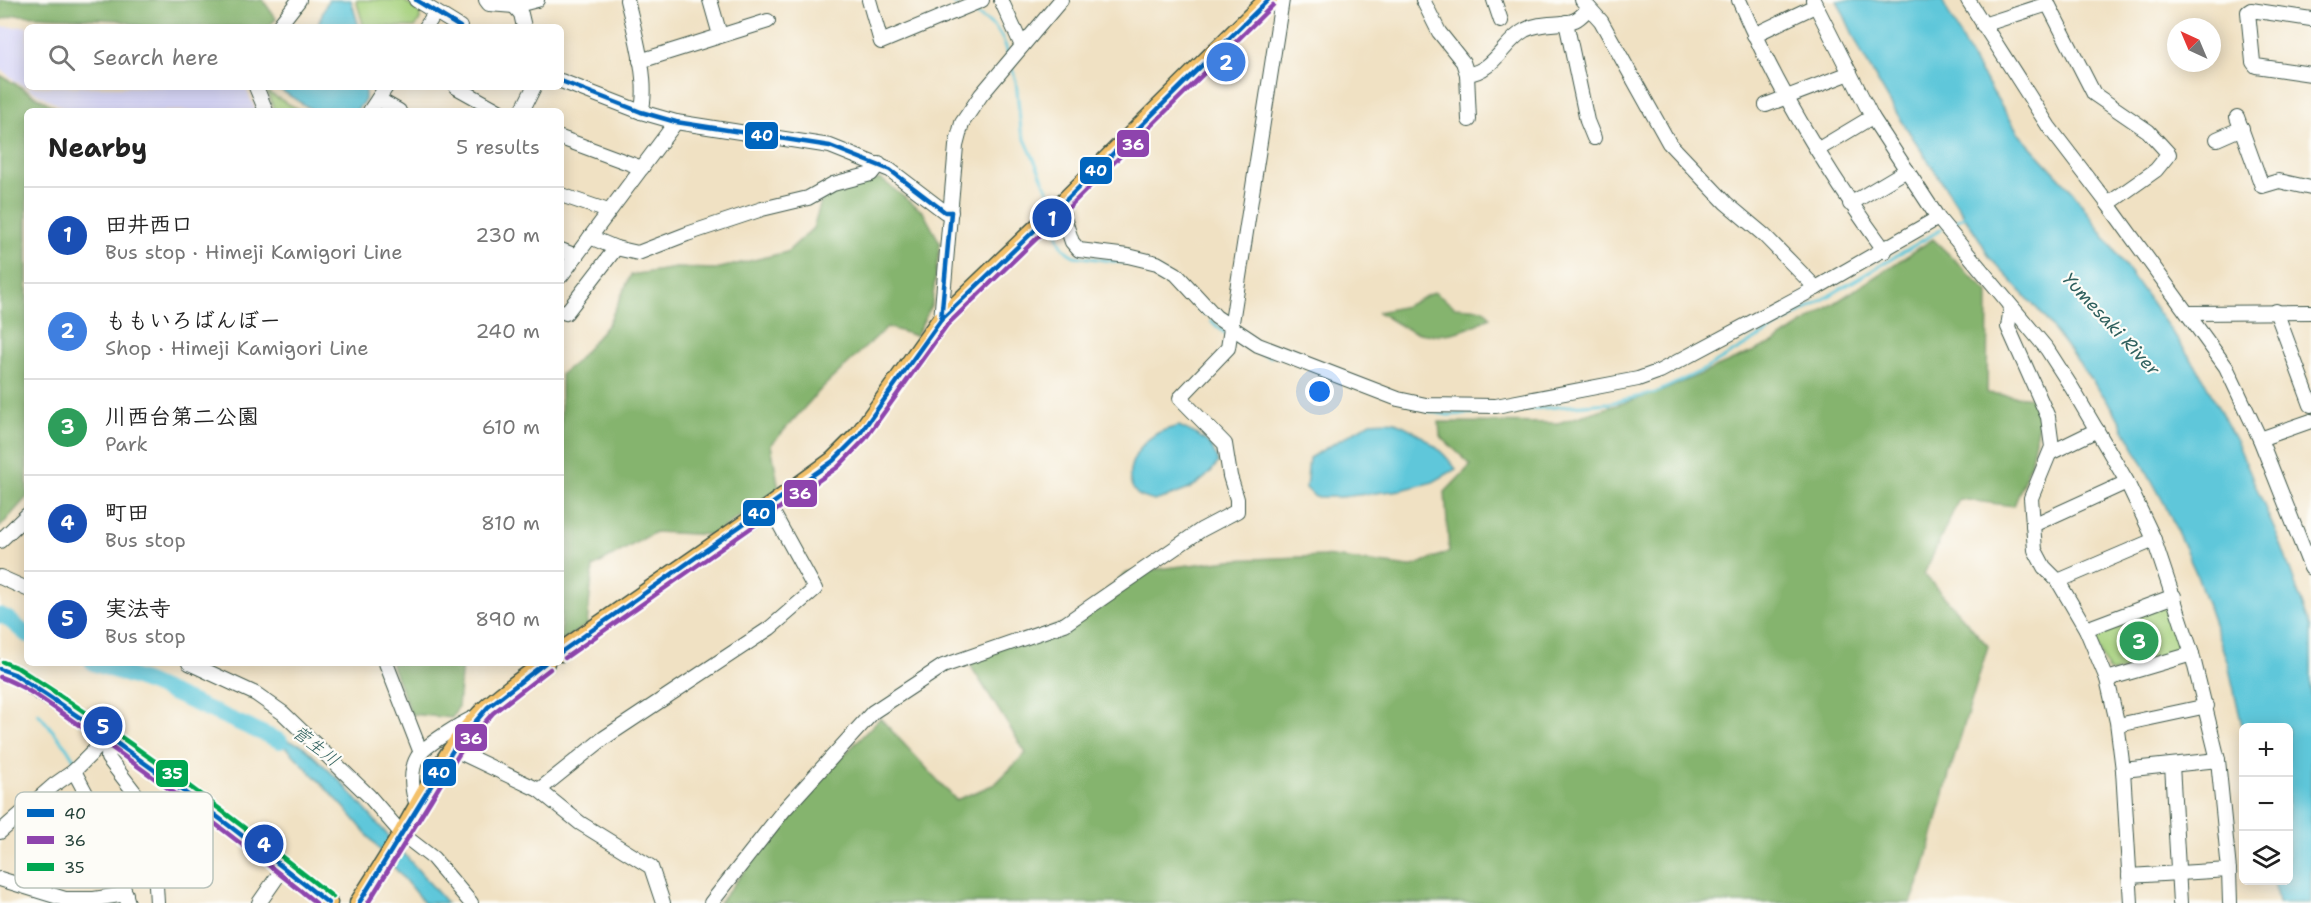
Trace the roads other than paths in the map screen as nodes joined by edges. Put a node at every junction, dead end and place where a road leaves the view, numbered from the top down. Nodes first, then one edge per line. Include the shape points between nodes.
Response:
1 (299, 0) edge
2 (416, 0) edge
3 (486, 0) edge
4 (534, 0) edge
5 (627, 0) edge
6 (710, 0) edge
7 (869, 0) edge
8 (982, 0) edge
9 (1001, 0) edge
10 (1061, 0) edge
11 (1268, 0) edge
12 (1282, 0) edge
13 (1423, 0) edge
14 (1739, 0) edge
15 (1968, 0) edge
16 (1498, 1) edge
17 (2047, 2) edge
18 (1814, 3) edge
19 (1586, 4) edge
20 (514, 6) junction
21 (435, 13) junction
22 (2311, 19) edge
23 (768, 21) dead end
24 (1501, 21) dead end
25 (1566, 22) junction
26 (280, 24) edge
27 (428, 24) edge
28 (455, 24) edge
29 (523, 24) edge
30 (1983, 25) junction
31 (720, 35) junction
32 (1754, 35) junction
33 (1022, 46) junction
34 (640, 61) junction
35 (1467, 74) junction
36 (1850, 74) junction
37 (2311, 74) edge
38 (564, 82) edge
39 (257, 90) edge
40 (384, 90) edge
41 (461, 90) edge
42 (532, 90) edge
43 (1787, 96) junction
44 (374, 105) edge
45 (1766, 105) dead end
46 (265, 108) edge
47 (494, 108) edge
48 (524, 108) edge
49 (641, 112) junction
50 (1872, 117) junction
51 (1469, 120) dead end
52 (676, 122) junction
53 (1593, 138) dead end
54 (564, 139) edge
55 (2217, 139) dead end
56 (1817, 150) junction
57 (879, 164) junction
58 (642, 168) junction
59 (1907, 170) junction
60 (2311, 188) edge
61 (564, 196) edge
62 (1850, 204) junction
63 (2108, 204) junction
64 (1060, 206) junction
65 (608, 211) junction
66 (951, 212) junction
67 (1938, 219) junction
68 (590, 237) junction
69 (616, 248) junction
70 (1885, 250) junction
71 (564, 251) edge
72 (576, 256) junction
73 (564, 272) edge
74 (1816, 288) junction
75 (2011, 307) junction
76 (564, 312) edge
77 (2276, 312) junction
78 (2311, 312) edge
79 (2188, 313) junction
80 (941, 320) junction
81 (1230, 326) junction
82 (2311, 405) edge
83 (2311, 421) edge
84 (2097, 430) junction
85 (2260, 439) junction
86 (2050, 453) junction
87 (2127, 482) junction
88 (770, 507) junction
89 (24, 518) edge
90 (2033, 525) junction
91 (2154, 540) junction
92 (0, 542) edge
93 (2308, 550) edge
94 (2311, 568) edge
95 (0, 577) edge
96 (2058, 581) junction
97 (24, 588) edge
98 (2174, 596) junction
99 (2086, 629) junction
100 (564, 650) edge
101 (2192, 654) junction
102 (195, 666) edge
103 (387, 666) edge
104 (541, 666) edge
105 (0, 669) edge
106 (2107, 679) junction
107 (2207, 706) junction
108 (482, 713) junction
109 (2118, 725) junction
110 (109, 736) junction
111 (453, 749) junction
112 (420, 753) junction
113 (2218, 760) junction
114 (2172, 765) junction
115 (2123, 770) junction
116 (74, 771) junction
117 (180, 787) junction
118 (539, 790) junction
119 (46, 792) edge
120 (85, 792) edge
121 (134, 792) edge
122 (175, 792) edge
123 (186, 792) edge
124 (417, 804) junction
125 (213, 812) edge
126 (15, 819) edge
127 (0, 832) edge
128 (400, 836) junction
129 (284, 867) junction
130 (2229, 870) junction
131 (2180, 873) junction
132 (2129, 876) junction
133 (0, 879) edge
134 (15, 884) edge
135 (27, 888) edge
136 (156, 888) edge
137 (127, 898) edge
138 (66, 901) edge
139 (157, 903) edge
140 (260, 903) edge
141 (328, 903) edge
142 (359, 903) edge
143 (471, 903) edge
144 (663, 903) edge
145 (711, 903) edge
146 (2131, 903) edge
147 (2180, 903) edge
148 (2230, 903) edge

1 - 26 street
2 - 21 street
3 - 20 street via 489,4
4 - 20 street
5 - 34 street
6 - 31 street
7 - 8 street via 881,42
9 - 33 street
10 - 33 street
11 - 64 main road
12 - 81 street
13 - 35 street
14 - 32 street
15 - 30 street
16 - 24 street
17 - 30 street
17 - 63 street via 2094,94 2148,131 2169,154 2156,170
18 - 32 street
18 - 36 street
19 - 25 street via 1576,20
19 - 74 street via 1601,21 1669,142 1726,203
20 - 29 street
21 - 27 street
21 - 28 street
22 - 37 street via 2248,12 2256,66
23 - 31 street
25 - 35 street via 1524,30 1484,68
25 - 53 street via 1582,122
30 - 63 street via 2049,127
31 - 34 street
32 - 43 street
33 - 66 street via 962,123 956,146
34 - 49 street via 644,104
35 - 51 street
36 - 43 street
36 - 50 street
38 - 49 street
39 - 46 street
40 - 44 street
41 - 47 street
42 - 48 street
43 - 45 street
43 - 56 street
49 - 52 street
50 - 56 street
50 - 59 street
52 - 57 street via 830,146
52 - 58 street
54 - 58 street
55 - 60 street via 2240,123 2262,186 2279,180
56 - 62 street
57 - 66 street via 945,212
57 - 69 street via 872,174 833,184 808,198 751,212 638,253
58 - 65 street
59 - 62 street
59 - 67 street
61 - 65 street
62 - 70 street
63 - 79 street
64 - 80 main road
64 - 81 street via 1072,242 1079,250 1157,263 1176,274 1216,317
65 - 68 street
66 - 80 street
67 - 70 street
67 - 75 street
68 - 69 street
68 - 72 street
69 - 76 street
70 - 74 street
71 - 72 street
72 - 73 street
74 - 81 street via 1638,379 1496,406 1426,405 1398,399 1258,345
75 - 84 street via 2047,349
75 - 86 street via 2008,327 2048,417
77 - 78 street
77 - 79 street
77 - 82 street
79 - 85 street via 2226,367
80 - 88 main road via 859,435 833,461
81 - 145 street via 1228,348 1180,399 1226,444 1237,510 1201,530 1065,624 943,666 873,712 784,810
83 - 85 street
84 - 86 street
84 - 87 street
85 - 93 street
86 - 90 street via 2031,498
87 - 90 street
87 - 91 street
88 - 100 main road
88 - 118 street via 815,589 770,628 604,738
89 - 92 street
90 - 96 street via 2035,550
91 - 96 street
91 - 98 street
93 - 94 street
95 - 97 street
96 - 99 street
98 - 99 street
98 - 101 street
99 - 106 street
101 - 106 street
101 - 107 street
102 - 128 street via 270,702 369,796
103 - 112 street
104 - 108 main road
105 - 110 main road via 14,674
106 - 109 street
107 - 109 street
107 - 113 street
108 - 111 main road
108 - 112 street
109 - 115 street
110 - 116 street
110 - 117 main road
110 - 121 street via 108,758
111 - 118 street
111 - 124 main road
112 - 124 street via 413,776
113 - 114 street
113 - 130 street
114 - 115 street
114 - 131 street
115 - 132 street
116 - 119 street
116 - 120 street
117 - 122 street
117 - 123 main road
118 - 144 street via 580,823 651,867
124 - 128 main road
125 - 129 main road
126 - 127 street
128 - 142 main road
128 - 143 street via 433,858
129 - 140 street
129 - 141 main road
130 - 131 street
130 - 148 street
131 - 132 street
131 - 147 street
132 - 146 street
133 - 134 street
135 - 138 street
136 - 139 street
137 - 138 street

